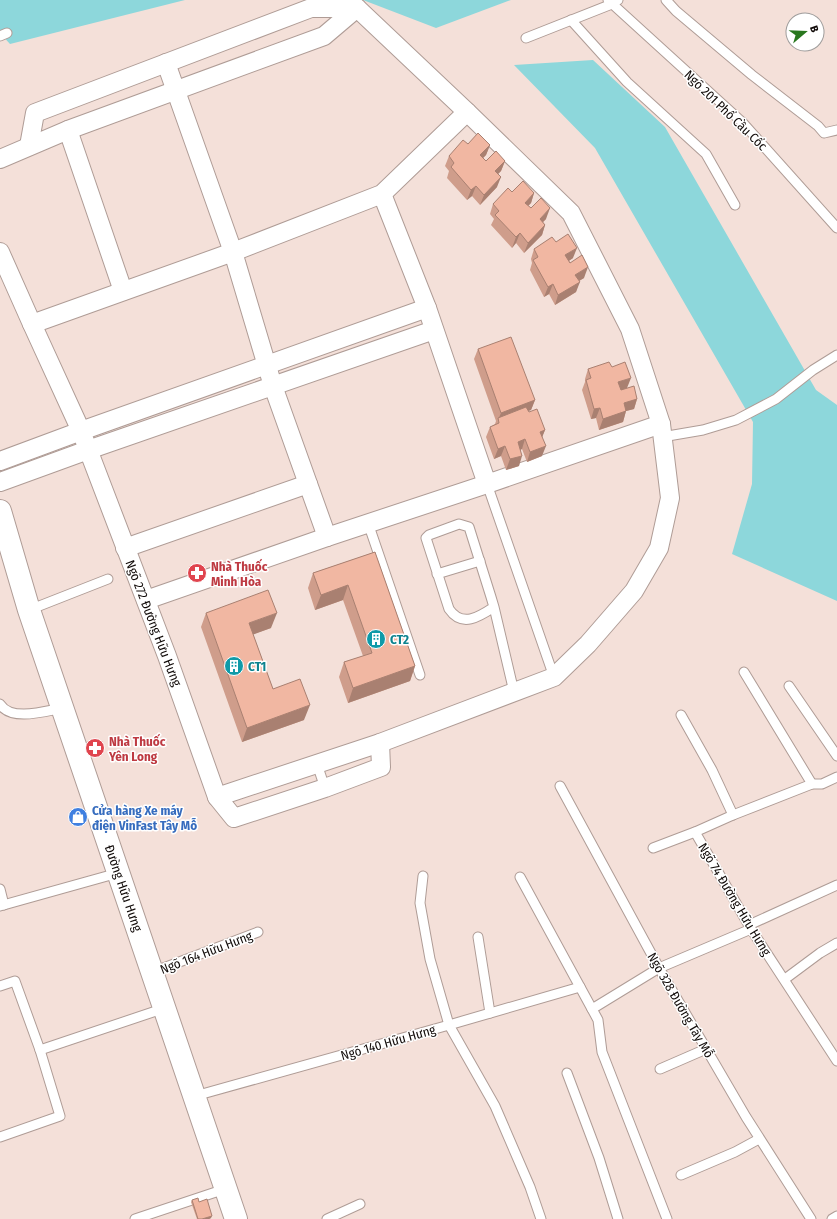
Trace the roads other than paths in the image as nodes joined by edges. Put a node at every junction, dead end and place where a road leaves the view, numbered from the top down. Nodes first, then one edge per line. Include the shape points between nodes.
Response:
1 (666, 0) edge
2 (613, 1) edge
3 (357, 8) junction
4 (571, 20) junction
5 (526, 38) dead end
6 (166, 63) junction
7 (175, 90) junction
8 (467, 112) junction
9 (68, 130) junction
10 (837, 130) edge
11 (29, 146) junction
12 (0, 159) edge
13 (382, 194) junction
14 (735, 205) dead end
15 (837, 228) edge
16 (0, 252) edge
17 (232, 252) junction
18 (123, 291) junction
19 (427, 308) junction
20 (32, 324) junction
21 (434, 330) junction
22 (837, 355) edge
23 (266, 366) junction
24 (272, 386) junction
25 (662, 430) junction
26 (81, 431) junction
27 (88, 450) junction
28 (0, 462) edge
29 (0, 482) edge
30 (308, 484) junction
31 (487, 484) junction
32 (0, 511) edge
33 (368, 523) junction
34 (327, 537) junction
35 (125, 548) junction
36 (480, 561) junction
37 (437, 574) junction
38 (108, 579) dead end
39 (146, 600) junction
40 (494, 607) junction
41 (29, 610) junction
42 (744, 672) dead end
43 (420, 675) dead end
44 (554, 677) junction
45 (789, 686) dead end
46 (514, 692) junction
47 (0, 704) edge
48 (63, 708) junction
49 (681, 715) dead end
50 (380, 743) junction
51 (837, 756) edge
52 (317, 764) junction
53 (837, 777) edge
54 (812, 784) junction
55 (560, 786) dead end
56 (325, 788) junction
57 (217, 797) junction
58 (733, 815) junction
59 (695, 832) junction
60 (653, 848) dead end
61 (118, 873) junction
62 (423, 876) dead end
63 (520, 877) dead end
64 (837, 885) edge
65 (0, 889) edge
66 (2, 905) edge
67 (750, 927) junction
68 (258, 932) dead end
69 (478, 938) dead end
70 (837, 943) edge
71 (659, 968) junction
72 (153, 972) junction
73 (785, 979) junction
74 (0, 986) edge
75 (580, 987) junction
76 (165, 1008) junction
77 (592, 1009) junction
78 (490, 1013) junction
79 (449, 1025) junction
80 (706, 1049) junction
81 (40, 1050) junction
82 (837, 1061) edge
83 (660, 1070) dead end
84 (567, 1073) dead end
85 (195, 1096) junction
86 (0, 1137) edge
87 (759, 1139) junction
88 (681, 1175) dead end
89 (225, 1189) junction
90 (360, 1204) dead end
91 (837, 1216) edge
92 (135, 1219) edge
93 (236, 1219) edge
94 (327, 1219) edge
95 (541, 1219) edge
96 (618, 1219) edge
97 (667, 1219) edge
98 (811, 1219) edge
99 (832, 1219) edge

1 - 10 lane via 824,133
2 - 4 lane
2 - 15 lane, Ngõ 201 Phố Cầu Cốc via 742,122
3 - 6 street via 311,8
3 - 7 street via 324,36
3 - 8 street
4 - 5 lane
4 - 14 lane via 627,82 706,154
6 - 7 street
6 - 11 street via 35,113
7 - 9 street
7 - 17 street
8 - 13 street
8 - 25 street via 571,213 630,329
9 - 11 street
9 - 18 street
11 - 12 street
13 - 17 street
13 - 19 street
16 - 20 street, Ngõ 272 Đường Hữu Hưng
17 - 18 street
17 - 23 street
18 - 20 street
19 - 21 street
19 - 23 street
20 - 26 street, Ngõ 272 Đường Hữu Hưng
21 - 24 street
21 - 31 street
22 - 25 lane via 776,399 736,420 703,430
23 - 24 street
23 - 26 street
24 - 27 street
24 - 30 street
25 - 31 street
25 - 44 street via 670,498 659,548 634,591 588,644
26 - 27 street, Ngõ 272 Đường Hữu Hưng
26 - 28 street
27 - 29 street
27 - 35 street, Ngõ 272 Đường Hữu Hưng
30 - 34 street
30 - 35 street
31 - 33 street
31 - 44 lane
32 - 41 main road, Đường Hữu Hưng
33 - 34 street
33 - 43 lane
34 - 39 street
35 - 39 street, Ngõ 272 Đường Hữu Hưng
36 - 37 lane
36 - 37 lane via 469,527 459,524 426,538
36 - 40 lane
37 - 40 lane via 449,610 454,616 468,620 481,616
38 - 41 lane
39 - 57 street, Ngõ 272 Đường Hữu Hưng
40 - 46 lane
41 - 48 main road, Đường Hữu Hưng
42 - 54 lane
44 - 46 street
45 - 51 lane
46 - 50 street
47 - 48 lane via 3,709 20,715
48 - 61 main road, Đường Hữu Hưng
49 - 58 lane via 712,770
50 - 52 street
50 - 56 street via 381,767
52 - 56 lane
52 - 57 street
53 - 54 lane, Ngõ 74 Đường Hữu Hưng via 822,784
54 - 58 lane, Ngõ 74 Đường Hữu Hưng
55 - 71 lane, Ngõ 328 Đường Tây Mỗ
56 - 57 street, Ngõ 272 Đường Hữu Hưng via 234,818
58 - 59 lane, Ngõ 74 Đường Hữu Hưng
59 - 60 lane
59 - 67 lane, Ngõ 74 Đường Hữu Hưng
61 - 66 lane
61 - 72 main road, Đường Hữu Hưng
62 - 79 lane via 420,903 426,938
63 - 75 lane
64 - 67 lane
65 - 66 lane
67 - 71 lane
67 - 73 lane, Ngõ 74 Đường Hữu Hưng
68 - 72 lane, Ngõ 164 Hữu Hưng
69 - 78 lane
70 - 73 lane
71 - 77 lane
71 - 80 lane, Ngõ 328 Đường Tây Mỗ
72 - 76 main road, Đường Hữu Hưng
73 - 82 lane, Ngõ 74 Đường Hữu Hưng
74 - 81 lane via 15,981
75 - 77 lane
75 - 78 lane, Ngõ 140 Hữu Hưng
76 - 81 lane
76 - 85 main road, Đường Hữu Hưng
77 - 97 lane via 598,1020 602,1052
78 - 79 lane, Ngõ 140 Hữu Hưng
79 - 85 lane, Ngõ 140 Hữu Hưng
79 - 95 lane via 495,1106
80 - 83 lane
80 - 87 lane, Ngõ 328 Đường Tây Mỗ
81 - 86 lane via 60,1116
84 - 96 lane via 599,1158
85 - 89 main road, Đường Hữu Hưng
87 - 88 lane
87 - 98 lane, Ngõ 328 Đường Tây Mỗ
89 - 92 lane
89 - 93 main road, Đường Hữu Hưng
90 - 94 lane
91 - 99 lane

